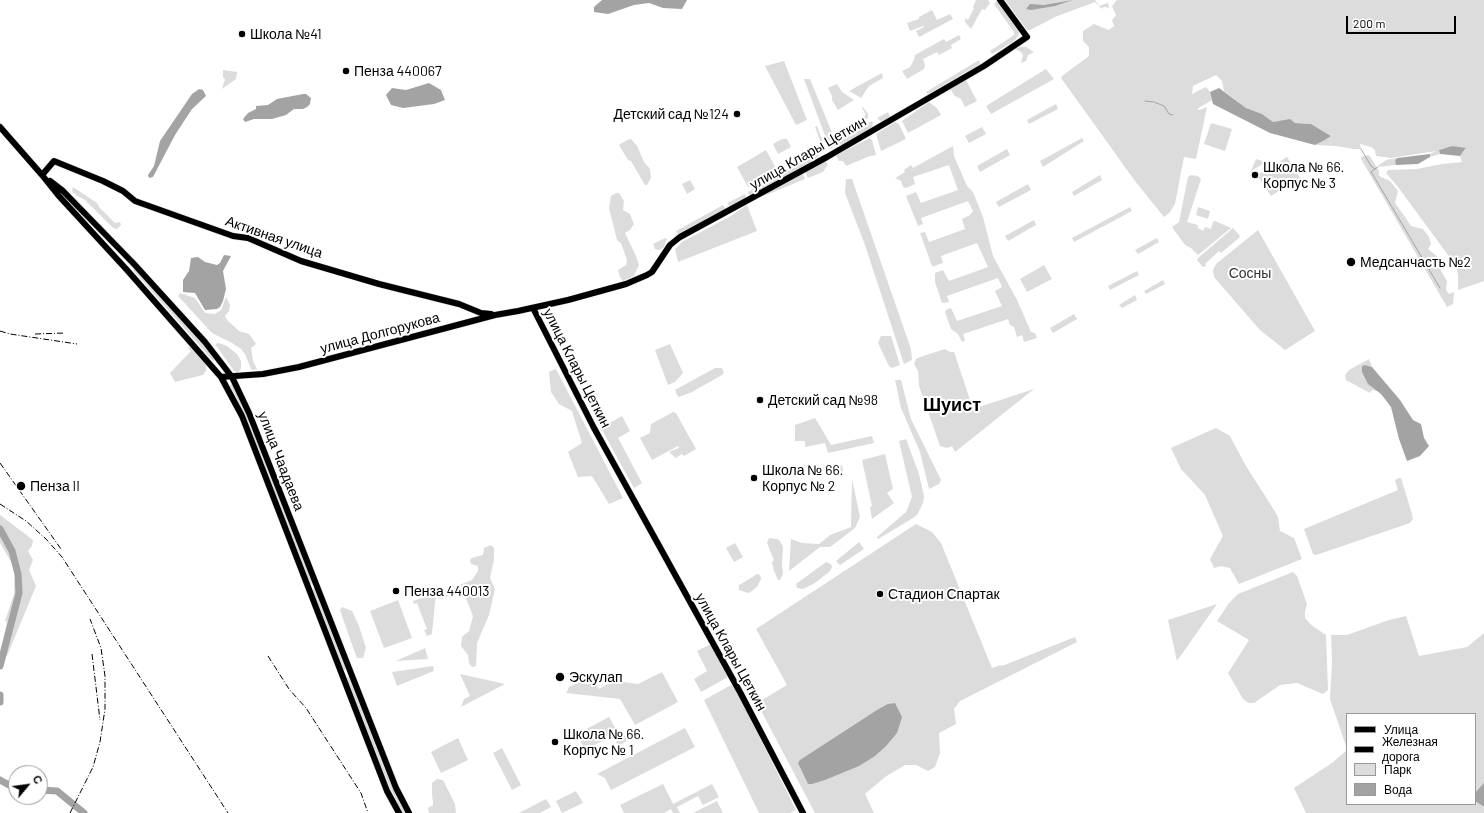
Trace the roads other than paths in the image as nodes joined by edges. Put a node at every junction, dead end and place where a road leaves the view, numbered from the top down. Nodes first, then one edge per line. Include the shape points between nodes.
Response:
1 (1000, 0) edge
2 (2, 129) edge
3 (42, 175) junction
4 (134, 264) junction
5 (127, 270) junction
6 (534, 308) junction
7 (495, 315) junction
8 (221, 377) junction
9 (232, 377) junction
10 (399, 813) edge
11 (410, 813) edge
12 (802, 813) edge

1 - 6 main road, улица Клары Цеткин via 1027,37 984,66 827,157 680,237 670,245 652,272 647,275 626,284
2 - 3 main road, улица Чаадаева
3 - 4 main road, улица Чаадаева via 62,191
3 - 5 main road, улица Чаадаева
3 - 7 main road, Активная улица via 54,161 103,180 135,201 233,236 248,238 301,260
4 - 5 main road
4 - 9 main road, улица Чаадаева via 205,342
5 - 8 main road, улица Чаадаева
6 - 7 main road, улица Долгорукова
6 - 12 main road, улица Клары Цеткин via 594,428 742,694
7 - 9 main road, улица Долгорукова via 281,371
8 - 9 main road, улица Долгорукова
8 - 10 main road, улица Чаадаева via 242,416 382,777
9 - 11 main road, улица Чаадаева via 249,413 396,788

